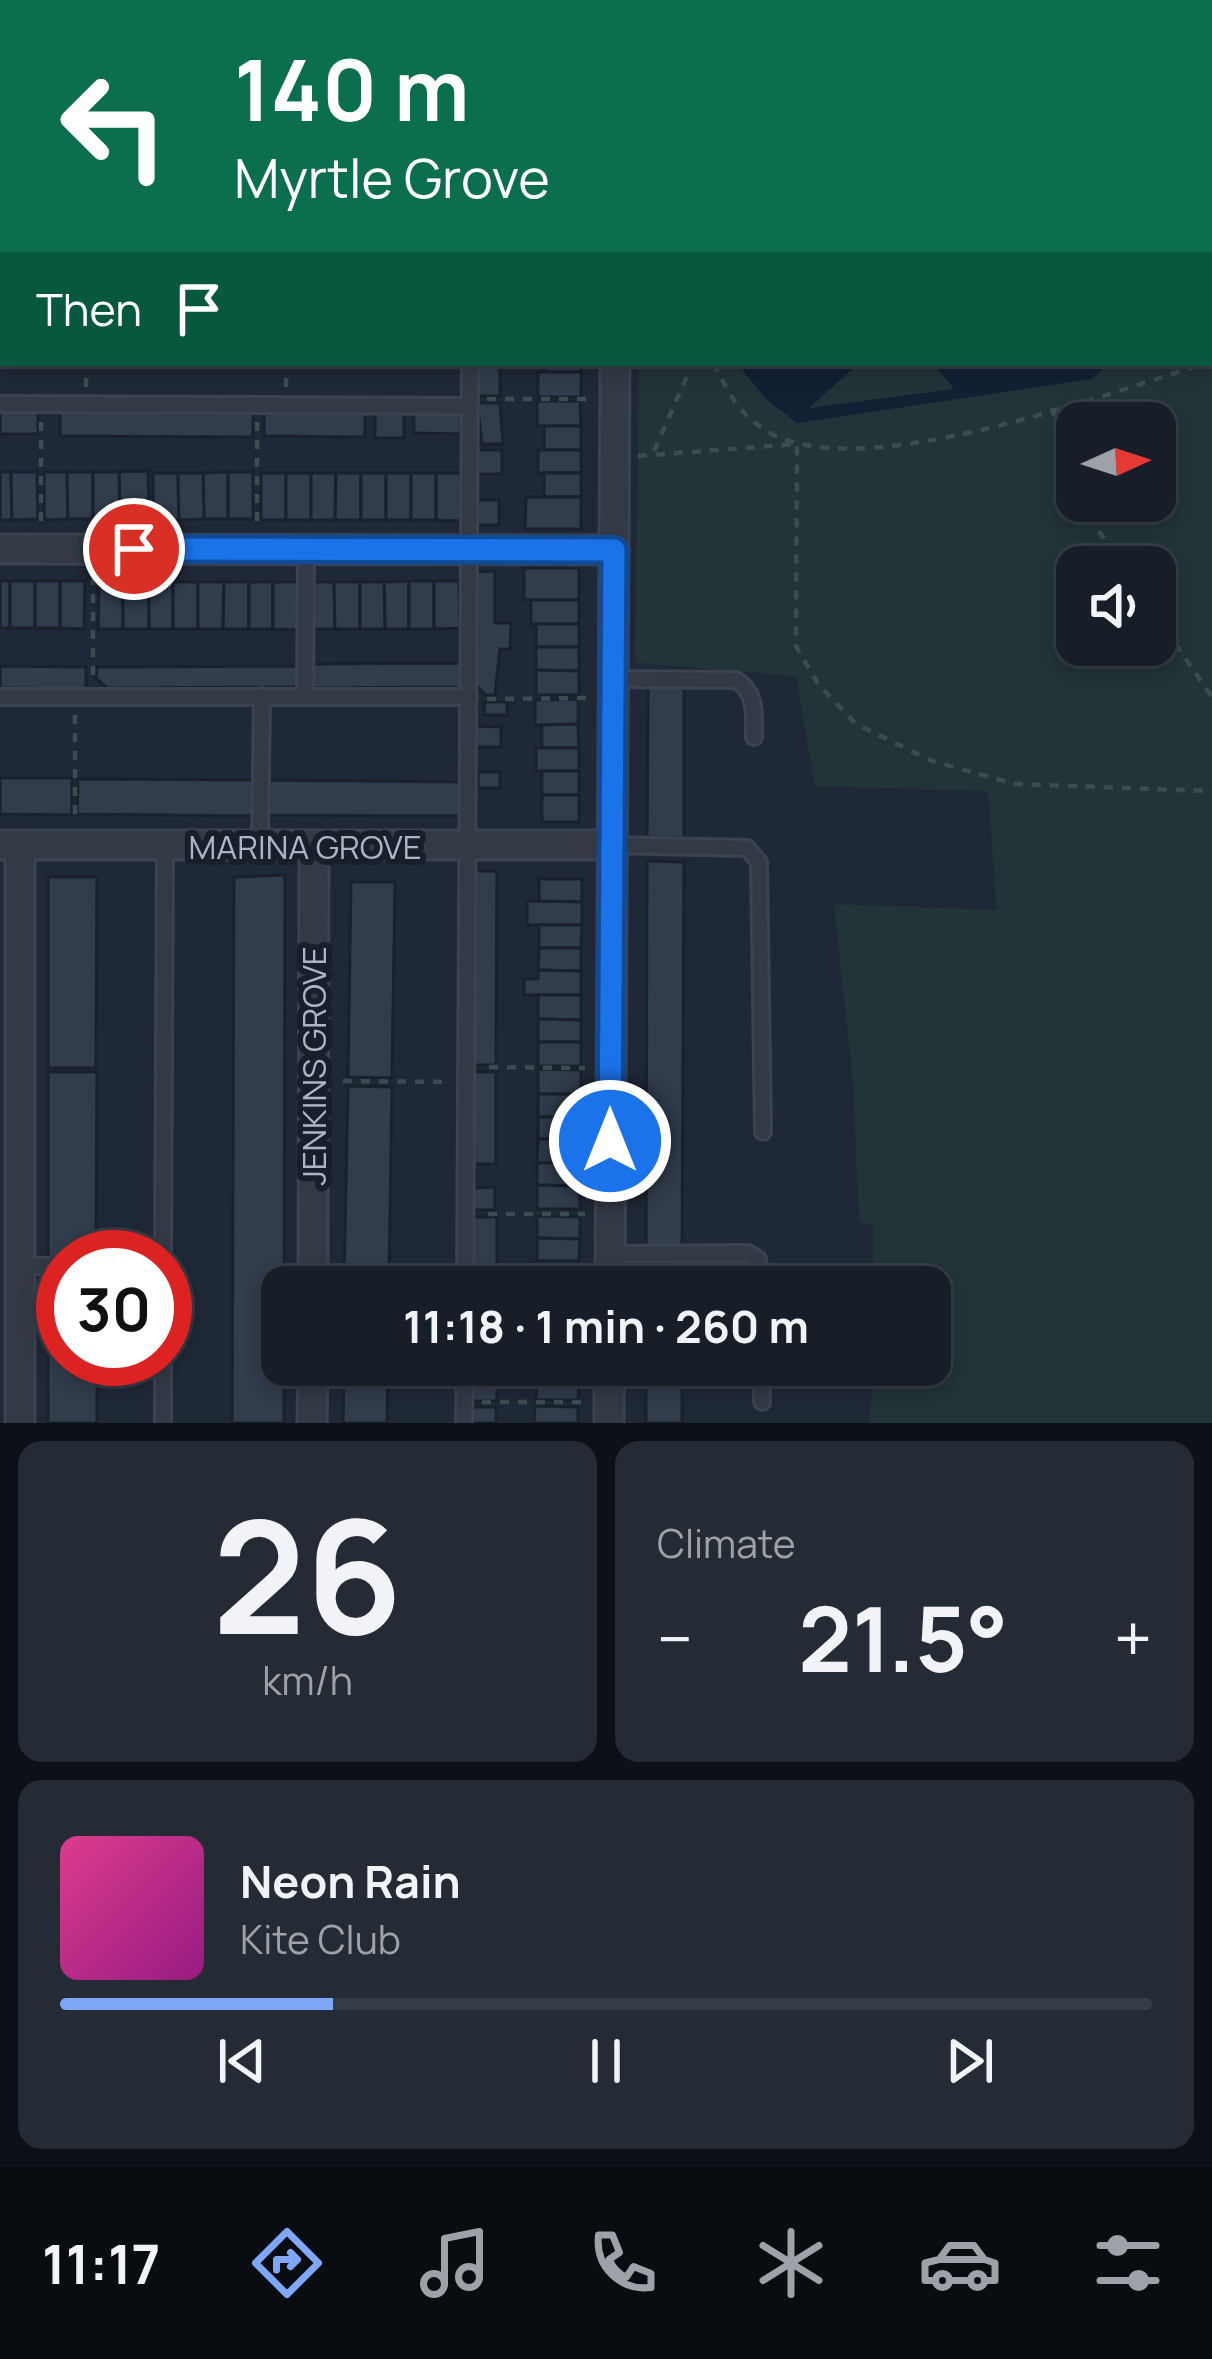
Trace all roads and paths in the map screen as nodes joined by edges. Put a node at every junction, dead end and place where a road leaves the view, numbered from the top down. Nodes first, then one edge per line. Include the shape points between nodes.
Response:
1 (470, 366) edge
2 (615, 366) edge
3 (693, 366) edge
4 (714, 366) edge
5 (1196, 366) edge
6 (615, 399) junction
7 (470, 402) junction
8 (0, 404) edge
9 (41, 404) junction
10 (257, 405) junction
11 (1052, 408) junction
12 (1056, 422) edge
13 (797, 444) junction
14 (653, 453) junction
15 (614, 462) junction
16 (0, 549) edge
17 (42, 549) junction
18 (94, 549) junction
19 (257, 550) junction
20 (306, 550) junction
21 (470, 550) junction
22 (614, 550) junction
23 (1176, 645) edge
24 (612, 688) junction
25 (469, 690) junction
26 (262, 696) junction
27 (305, 696) junction
28 (0, 697) edge
29 (75, 697) junction
30 (93, 697) junction
31 (1212, 697) edge
32 (754, 736) dead end
33 (1212, 791) edge
34 (10, 845) edge
35 (76, 845) junction
36 (165, 845) junction
37 (260, 845) junction
38 (314, 845) junction
39 (610, 845) junction
40 (465, 847) junction
41 (610, 1068) junction
42 (465, 1075) junction
43 (313, 1081) junction
44 (763, 1132) dead end
45 (465, 1214) junction
46 (610, 1214) junction
47 (163, 1230) edge
48 (610, 1254) junction
49 (19, 1266) junction
50 (36, 1266) edge
51 (313, 1266) edge
52 (465, 1266) edge
53 (610, 1266) edge
54 (759, 1266) edge
55 (163, 1386) edge
56 (313, 1386) edge
57 (464, 1386) edge
58 (762, 1386) edge
59 (464, 1402) junction
60 (762, 1402) dead end
61 (609, 1413) edge
62 (20, 1423) edge
63 (163, 1423) edge
64 (312, 1423) edge
65 (464, 1423) edge

1 - 7 lane
2 - 6 street
3 - 14 path
4 - 13 path via 730,398 764,430
5 - 11 path
6 - 7 path
6 - 15 street
7 - 10 lane
7 - 21 lane
8 - 9 lane
9 - 10 lane
9 - 17 path
10 - 19 path
11 - 12 path
11 - 13 path via 903,447 845,452
13 - 14 path
13 - 33 path via 796,646 856,724 932,760 1015,784
14 - 15 path
15 - 22 street
16 - 17 street
17 - 18 street
18 - 19 street
18 - 30 path
19 - 20 street
20 - 21 street
20 - 27 lane
21 - 22 street
21 - 25 lane
22 - 24 street
23 - 31 path
24 - 25 path via 486,699
24 - 32 lane via 736,680 753,701
24 - 39 street
25 - 27 lane
25 - 40 lane
26 - 27 lane
26 - 30 lane
26 - 37 lane
28 - 29 lane
29 - 30 lane
29 - 35 path
34 - 35 street, MARINA GROVE
34 - 49 street
35 - 36 street, MARINA GROVE
36 - 37 street, MARINA GROVE
36 - 47 lane
37 - 38 street, MARINA GROVE
38 - 40 street, MARINA GROVE
38 - 43 street, JENKINS GROVE
39 - 40 street, MARINA GROVE
39 - 41 street
39 - 44 lane via 747,848 759,862
40 - 42 lane
41 - 42 path
41 - 46 street
42 - 43 path
42 - 45 lane
43 - 51 street, JENKINS GROVE
45 - 46 path
45 - 52 lane
46 - 48 street
48 - 53 street
48 - 54 lane via 748,1253
49 - 50 lane
49 - 62 street
55 - 63 lane
56 - 64 street
57 - 59 lane
58 - 60 lane
59 - 61 path
59 - 65 lane

